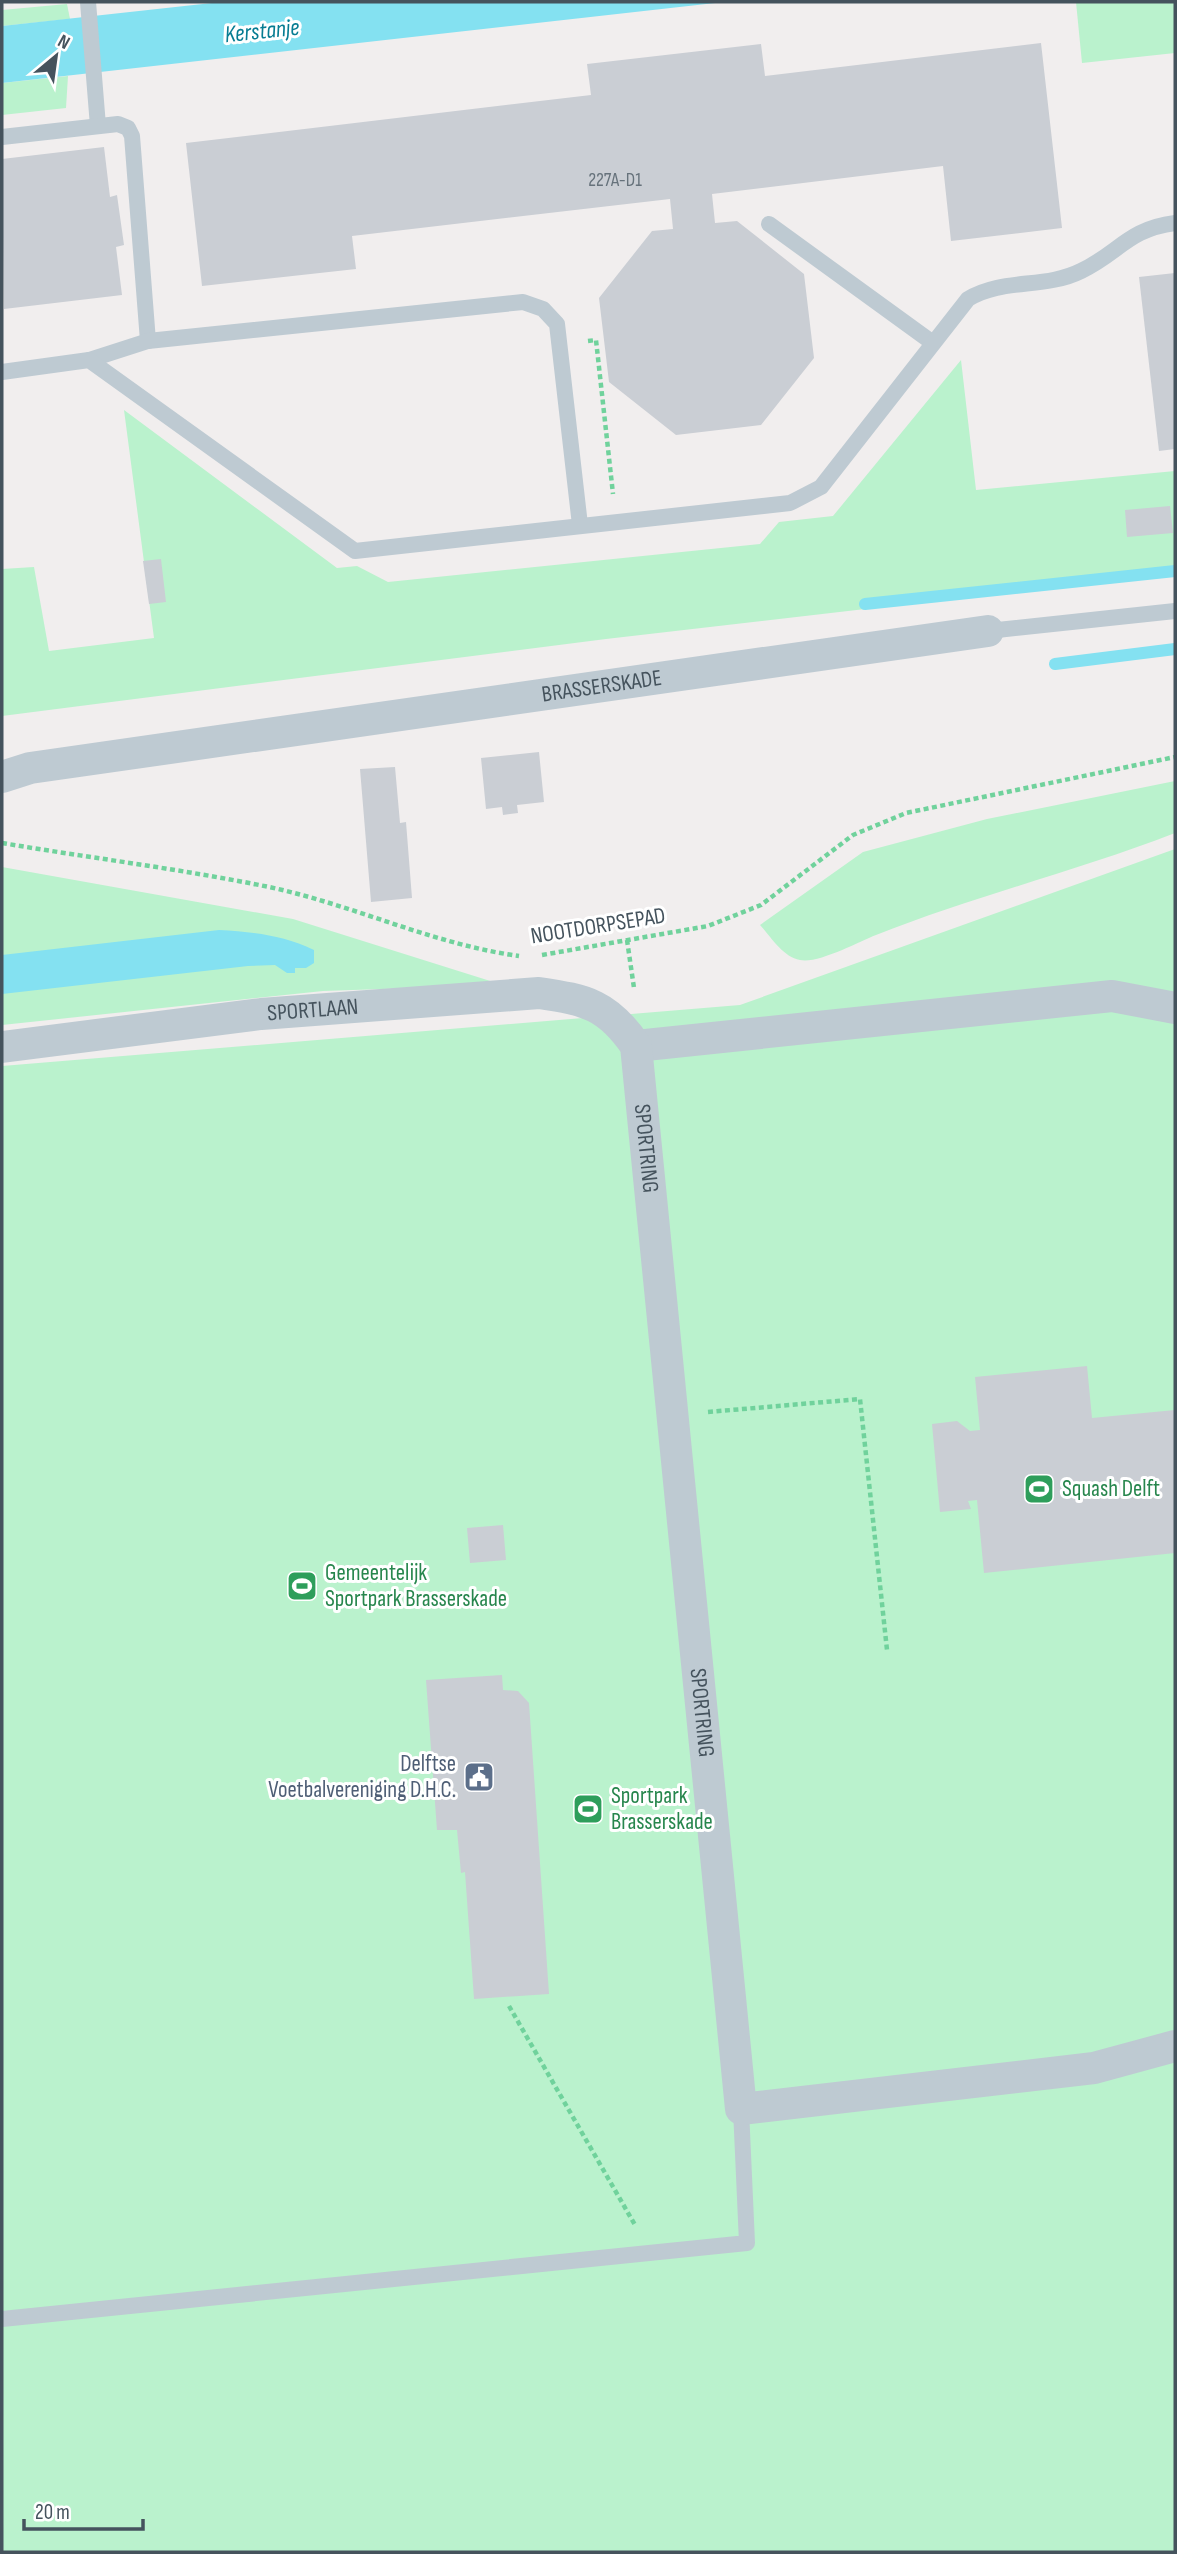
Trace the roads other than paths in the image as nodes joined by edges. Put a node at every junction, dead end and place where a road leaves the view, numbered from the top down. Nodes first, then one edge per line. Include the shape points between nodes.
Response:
1 (88, 2) edge
2 (98, 126) junction
3 (2, 137) edge
4 (1175, 223) edge
5 (769, 224) dead end
6 (148, 341) junction
7 (933, 343) junction
8 (89, 360) junction
9 (2, 372) edge
10 (580, 525) junction
11 (1175, 611) edge
12 (988, 631) joint
13 (11, 770) edge
14 (1175, 1008) edge
15 (628, 1034) junction
16 (2, 1047) edge
17 (1175, 2046) edge
18 (741, 2109) junction
19 (2, 2319) edge

1 - 2 lane
2 - 3 lane
2 - 6 lane via 118,124 132,136
4 - 7 lane via 1136,233 1081,271 985,288 968,299
5 - 7 lane
6 - 8 lane
6 - 10 lane via 523,302 544,309 557,324
7 - 10 lane via 821,487 807,496 790,503
8 - 9 lane
8 - 10 lane via 355,551
11 - 12 lane, BRASSERSKADE
12 - 13 street, BRASSERSKADE
14 - 15 street via 1112,996
15 - 16 street, SPORTLAAN via 596,1006 539,993 261,1014
15 - 18 street, SPORTRING via 673,1415
17 - 18 street via 1094,2068
18 - 19 lane via 747,2244

